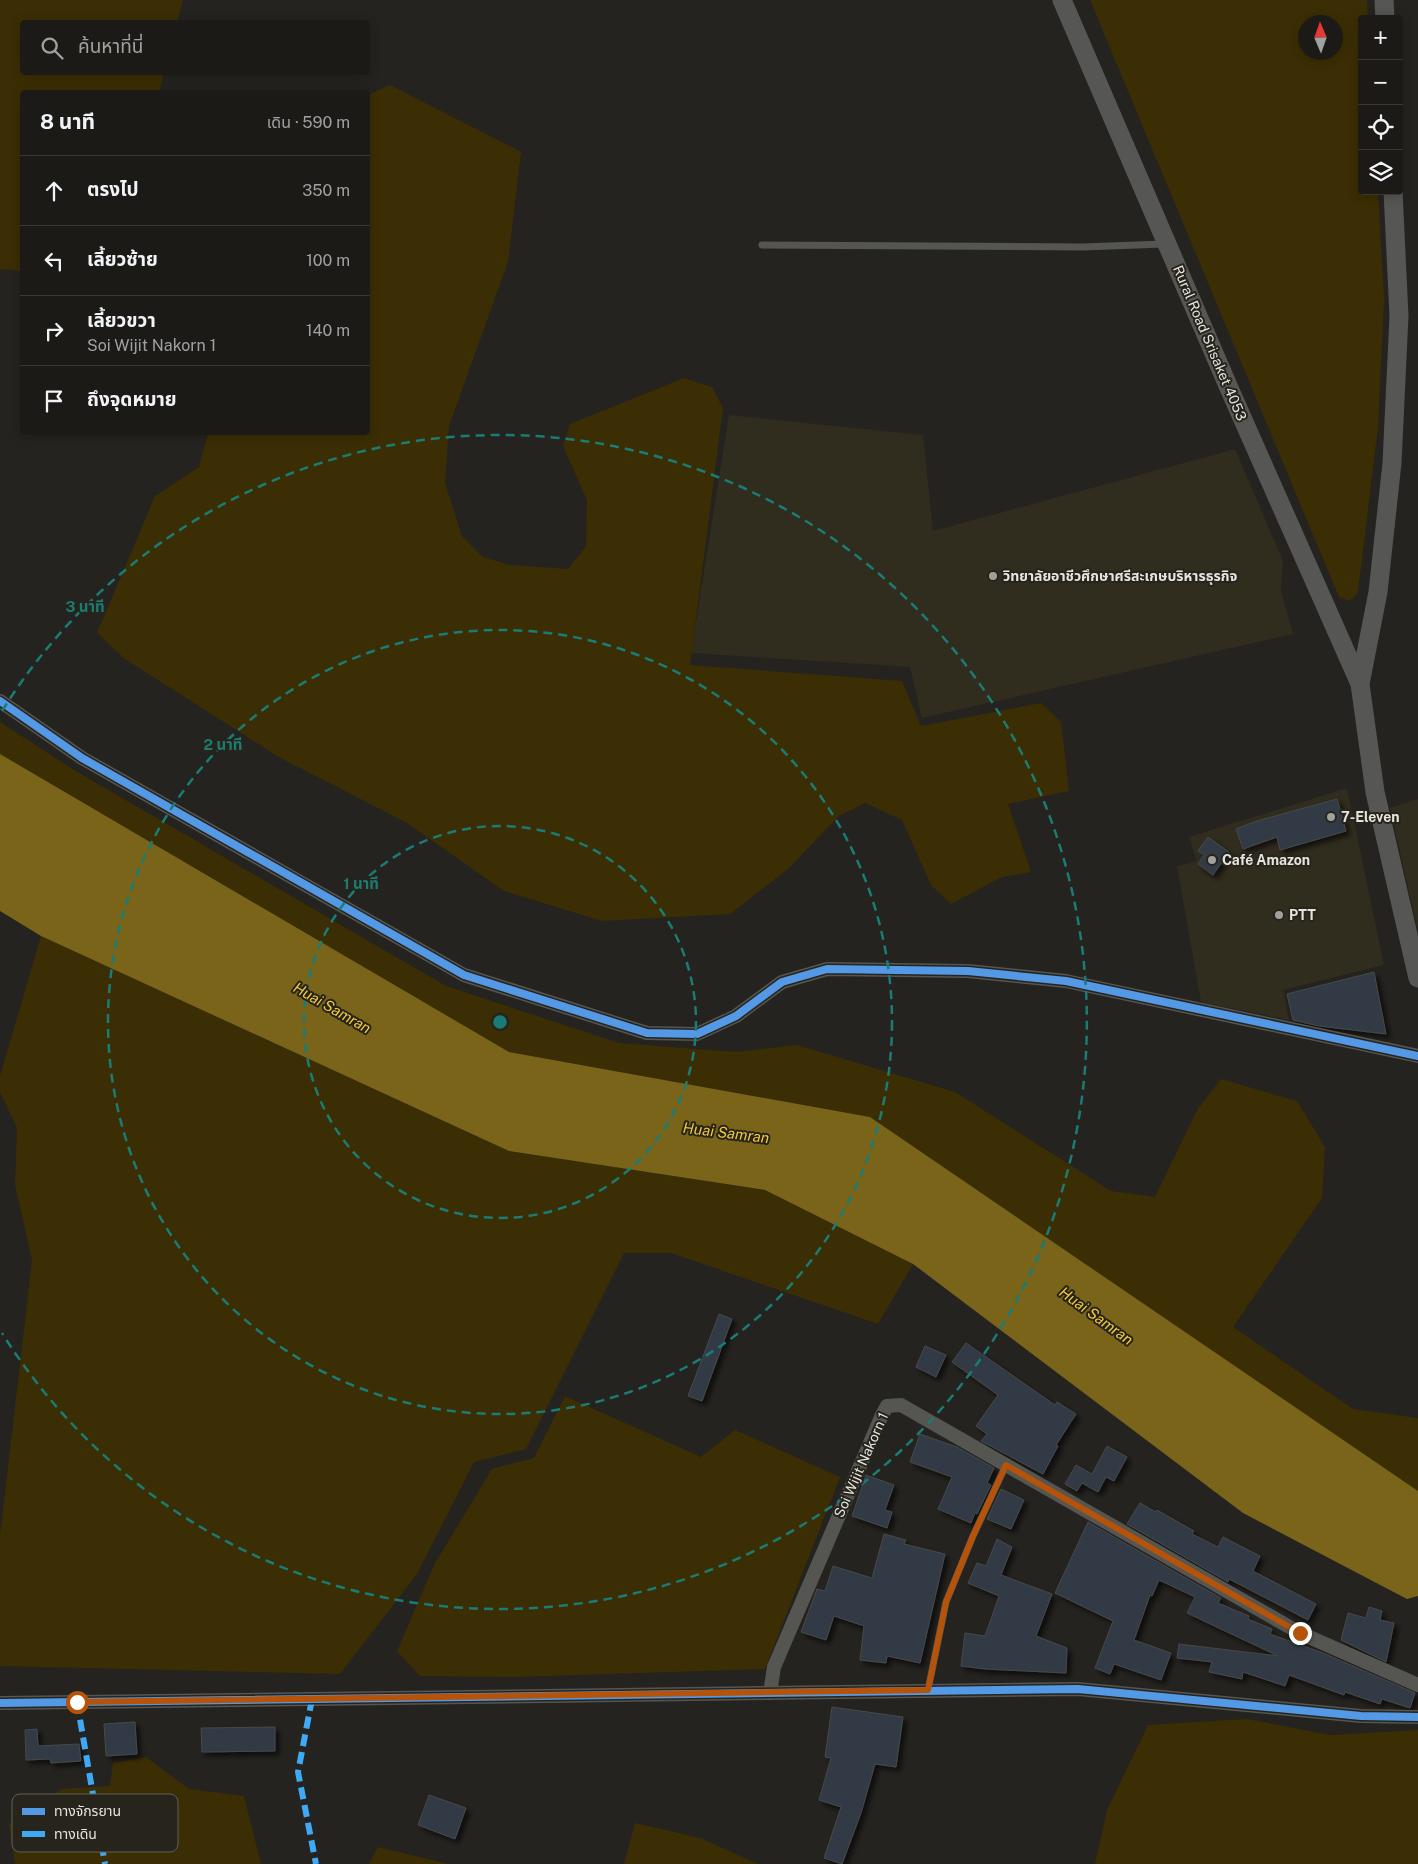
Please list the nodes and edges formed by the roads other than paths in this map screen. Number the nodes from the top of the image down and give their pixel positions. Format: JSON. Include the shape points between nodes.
{"nodes":[{"id":1,"x":1062,"y":0,"type":"edge"},
{"id":2,"x":1384,"y":0,"type":"edge"},
{"id":3,"x":1385,"y":15,"type":"edge"},
{"id":4,"x":1393,"y":195,"type":"edge"},
{"id":5,"x":1167,"y":244,"type":"junction"},
{"id":6,"x":762,"y":245,"type":"dead end"},
{"id":7,"x":1360,"y":684,"type":"junction"},
{"id":8,"x":0,"y":701,"type":"edge"},
{"id":9,"x":1418,"y":978,"type":"edge"},
{"id":10,"x":1418,"y":1056,"type":"edge"},
{"id":11,"x":1006,"y":1465,"type":"junction"},
{"id":12,"x":1418,"y":1685,"type":"edge"},
{"id":13,"x":928,"y":1690,"type":"junction"},
{"id":14,"x":770,"y":1693,"type":"junction"},
{"id":15,"x":0,"y":1703,"type":"edge"},
{"id":16,"x":1418,"y":1717,"type":"edge"}],
"edges":[{"from":1,"to":5,"type":"street","name":"Rural Road Srisaket 4053"},
{"from":2,"to":3,"type":"street"},
{"from":4,"to":7,"type":"street","via":[[1398,316],[1392,463],[1378,592]]},
{"from":5,"to":6,"type":"lane","via":[[1083,247]]},
{"from":5,"to":7,"type":"street","name":"Rural Road Srisaket 4053"},
{"from":7,"to":9,"type":"street","via":[[1375,792]]},
{"from":8,"to":10,"type":"street","via":[[82,758],[464,976],[647,1033],[696,1034],[736,1016],[782,982],[827,969],[968,971],[1066,981]]},
{"from":11,"to":12,"type":"street","name":"Soi Wijit Nakorn 1","via":[[1300,1633]]},
{"from":11,"to":13,"type":"lane","via":[[946,1602]]},
{"from":11,"to":14,"type":"street","name":"Soi Wijit Nakorn 1","via":[[901,1405],[887,1406],[774,1667]]},
{"from":13,"to":14,"type":"street"},
{"from":13,"to":16,"type":"street","via":[[1078,1689],[1361,1716]]},
{"from":14,"to":15,"type":"street"}]}
